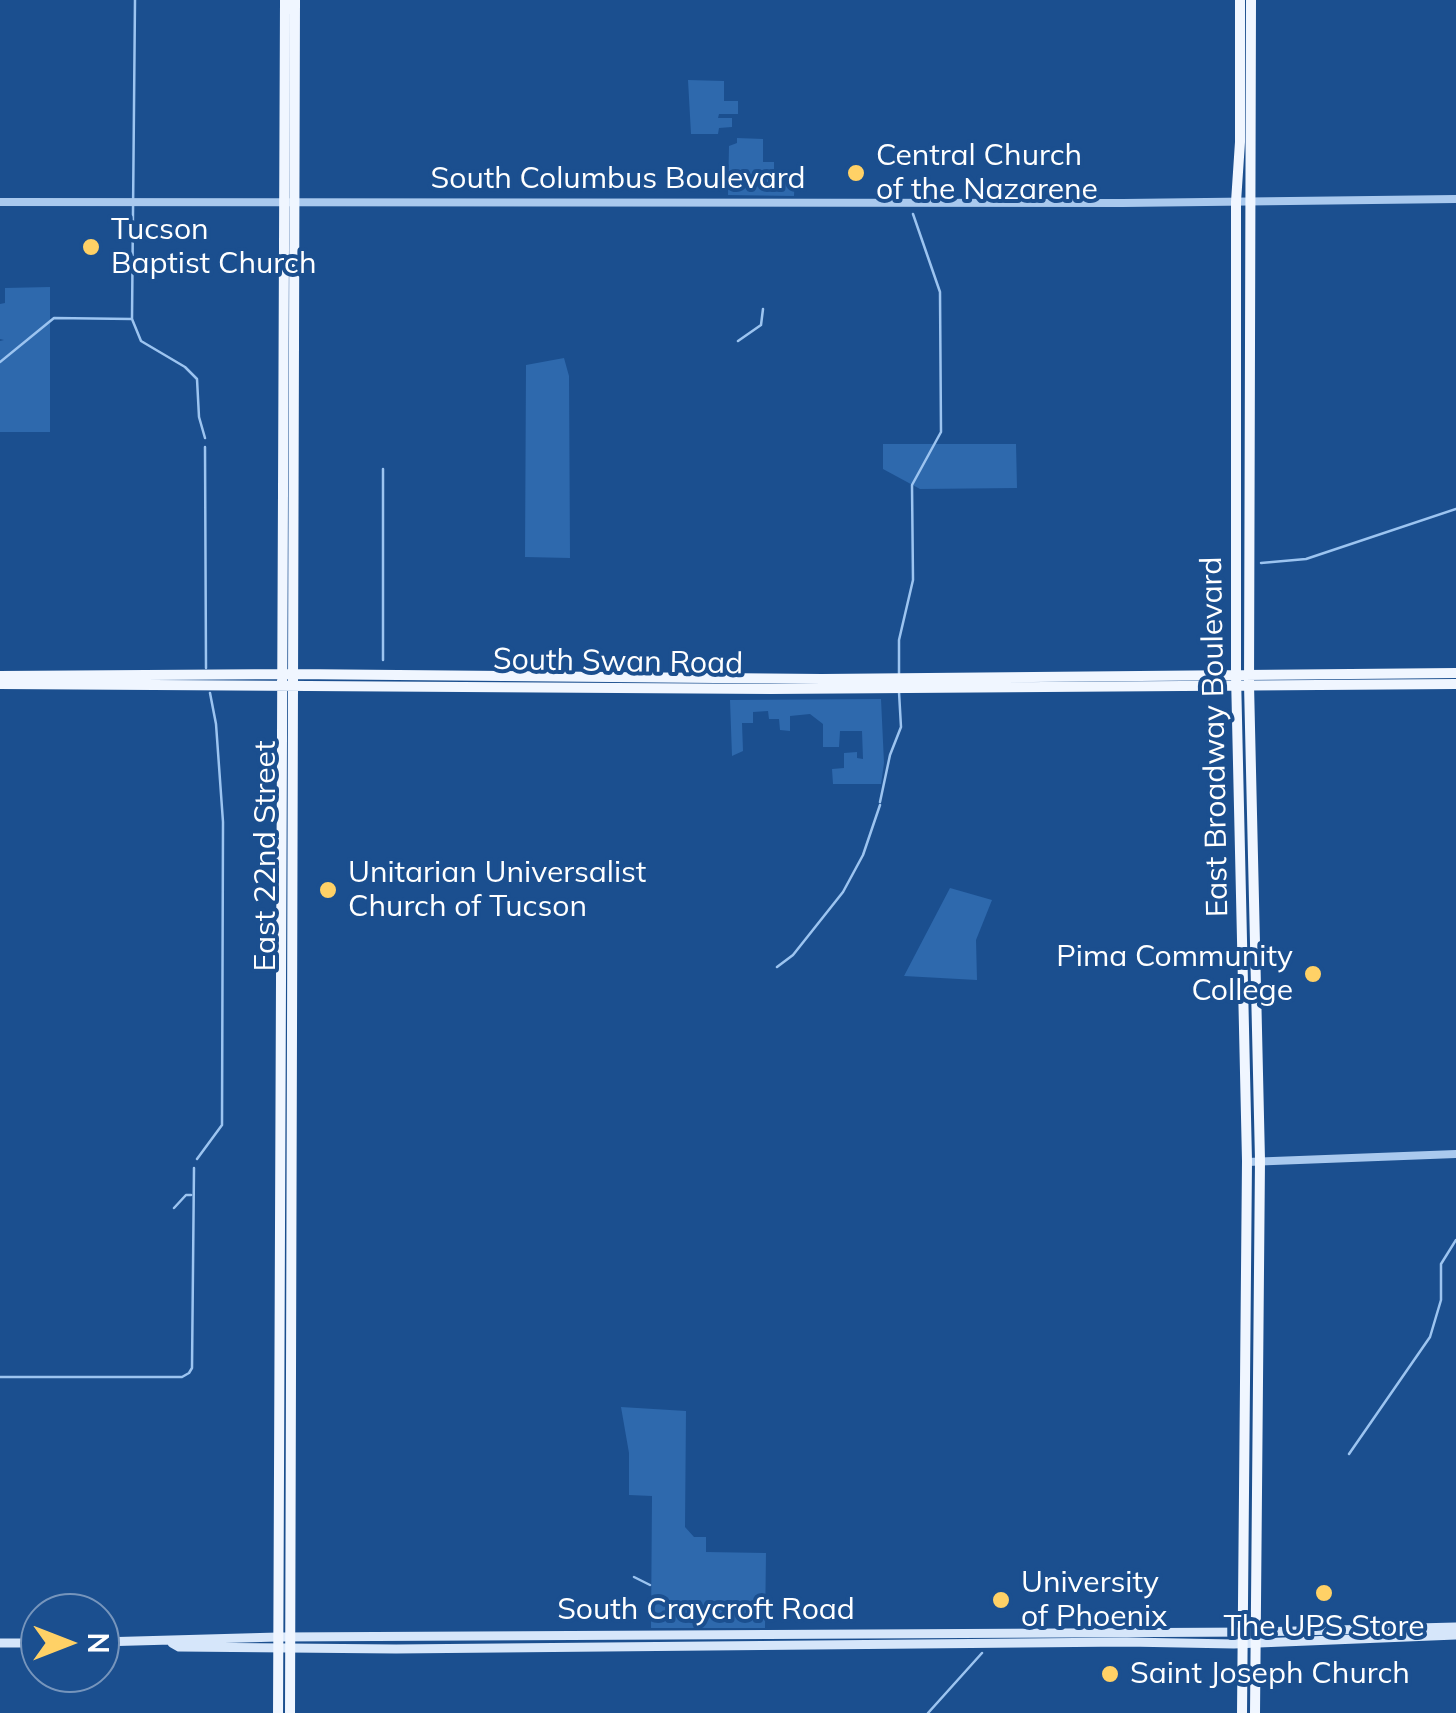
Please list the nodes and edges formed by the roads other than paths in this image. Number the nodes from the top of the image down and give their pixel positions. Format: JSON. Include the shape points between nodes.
{"nodes":[{"id":1,"x":285,"y":0,"type":"edge"},
{"id":2,"x":296,"y":0,"type":"edge"},
{"id":3,"x":1240,"y":0,"type":"edge"},
{"id":4,"x":1252,"y":0,"type":"edge"},
{"id":5,"x":1456,"y":199,"type":"edge"},
{"id":6,"x":0,"y":202,"type":"edge"},
{"id":7,"x":1236,"y":202,"type":"junction"},
{"id":8,"x":1250,"y":202,"type":"junction"},
{"id":9,"x":289,"y":203,"type":"junction"},
{"id":10,"x":1236,"y":498,"type":"junction"},
{"id":11,"x":1250,"y":544,"type":"junction"},
{"id":12,"x":1456,"y":673,"type":"edge"},
{"id":13,"x":0,"y":676,"type":"edge"},
{"id":14,"x":286,"y":679,"type":"junction"},
{"id":15,"x":1236,"y":679,"type":"junction"},
{"id":16,"x":1249,"y":680,"type":"junction"},
{"id":17,"x":0,"y":684,"type":"edge"},
{"id":18,"x":1456,"y":684,"type":"edge"},
{"id":19,"x":1242,"y":878,"type":"junction"},
{"id":20,"x":1256,"y":932,"type":"junction"},
{"id":21,"x":1456,"y":1154,"type":"edge"},
{"id":22,"x":1260,"y":1160,"type":"junction"},
{"id":23,"x":1247,"y":1162,"type":"junction"},
{"id":24,"x":1246,"y":1227,"type":"junction"},
{"id":25,"x":1246,"y":1266,"type":"junction"},
{"id":26,"x":1259,"y":1277,"type":"junction"},
{"id":27,"x":1259,"y":1309,"type":"junction"},
{"id":28,"x":1456,"y":1627,"type":"edge"},
{"id":29,"x":1067,"y":1632,"type":"junction"},
{"id":30,"x":1456,"y":1635,"type":"edge"},
{"id":31,"x":226,"y":1638,"type":"junction"},
{"id":32,"x":1242,"y":1638,"type":"junction"},
{"id":33,"x":1256,"y":1638,"type":"junction"},
{"id":34,"x":120,"y":1642,"type":"edge"},
{"id":35,"x":172,"y":1642,"type":"junction"},
{"id":36,"x":284,"y":1643,"type":"junction"},
{"id":37,"x":1022,"y":1643,"type":"junction"},
{"id":38,"x":204,"y":1648,"type":"junction"},
{"id":39,"x":278,"y":1713,"type":"edge"},
{"id":40,"x":290,"y":1713,"type":"edge"},
{"id":41,"x":1242,"y":1713,"type":"edge"},
{"id":42,"x":1255,"y":1713,"type":"edge"}],
"edges":[{"from":1,"to":9,"type":"main road","name":"East 22nd Street"},
{"from":2,"to":9,"type":"main road","name":"East 22nd Street"},
{"from":3,"to":7,"type":"main road","name":"East Broadway Boulevard"},
{"from":4,"to":8,"type":"main road","name":"East Broadway Boulevard"},
{"from":5,"to":8,"type":"street","name":"South Columbus Boulevard"},
{"from":6,"to":9,"type":"street","name":"South Columbus Boulevard"},
{"from":7,"to":8,"type":"street","name":"South Columbus Boulevard"},
{"from":7,"to":9,"type":"street","name":"South Columbus Boulevard"},
{"from":7,"to":10,"type":"main road","name":"East Broadway Boulevard"},
{"from":8,"to":11,"type":"main road","name":"East Broadway Boulevard"},
{"from":9,"to":14,"type":"main road","name":"East 22nd Street"},
{"from":10,"to":11,"type":"main road","via":[[1242,500]]},
{"from":10,"to":15,"type":"main road","name":"East Broadway Boulevard"},
{"from":11,"to":16,"type":"main road","name":"East Broadway Boulevard"},
{"from":12,"to":16,"type":"main road"},
{"from":13,"to":14,"type":"main road","name":"South Swan Road"},
{"from":14,"to":15,"type":"main road","name":"South Swan Road"},
{"from":14,"to":17,"type":"main road","name":"South Swan Road"},
{"from":14,"to":36,"type":"main road","name":"East 22nd Street"},
{"from":15,"to":16,"type":"main road","name":"South Swan Road"},
{"from":15,"to":19,"type":"main road","name":"East Broadway Boulevard"},
{"from":16,"to":18,"type":"main road"},
{"from":16,"to":20,"type":"main road","name":"East Broadway Boulevard"},
{"from":19,"to":20,"type":"main road"},
{"from":19,"to":23,"type":"main road","name":"East Broadway Boulevard"},
{"from":20,"to":22,"type":"main road","name":"East Broadway Boulevard"},
{"from":21,"to":22,"type":"street"},
{"from":22,"to":23,"type":"street"},
{"from":22,"to":26,"type":"main road","name":"East Broadway Boulevard"},
{"from":23,"to":24,"type":"main road","name":"East Broadway Boulevard"},
{"from":24,"to":25,"type":"main road","name":"East Broadway Boulevard"},
{"from":24,"to":26,"type":"main road","via":[[1253,1232]]},
{"from":25,"to":27,"type":"main road"},
{"from":25,"to":32,"type":"main road","name":"East Broadway Boulevard"},
{"from":26,"to":27,"type":"main road","name":"East Broadway Boulevard"},
{"from":27,"to":33,"type":"main road","name":"East Broadway Boulevard"},
{"from":28,"to":33,"type":"main road"},
{"from":29,"to":32,"type":"main road","name":"South Craycroft Road"},
{"from":29,"to":36,"type":"main road","name":"South Craycroft Road"},
{"from":29,"to":37,"type":"main road"},
{"from":30,"to":33,"type":"main road"},
{"from":31,"to":35,"type":"main road","name":"South Craycroft Road"},
{"from":31,"to":36,"type":"main road","name":"South Craycroft Road"},
{"from":31,"to":38,"type":"main road"},
{"from":32,"to":33,"type":"main road"},
{"from":32,"to":37,"type":"main road","name":"South Craycroft Road"},
{"from":32,"to":41,"type":"main road","name":"East Broadway Boulevard"},
{"from":33,"to":42,"type":"main road","name":"East Broadway Boulevard"},
{"from":34,"to":35,"type":"main road","name":"South Craycroft Road"},
{"from":35,"to":38,"type":"main road","name":"South Craycroft Road"},
{"from":36,"to":37,"type":"main road","name":"South Craycroft Road"},
{"from":36,"to":38,"type":"main road","name":"South Craycroft Road"},
{"from":36,"to":39,"type":"main road","name":"East 22nd Street"},
{"from":36,"to":40,"type":"main road","name":"East 22nd Street"}]}
